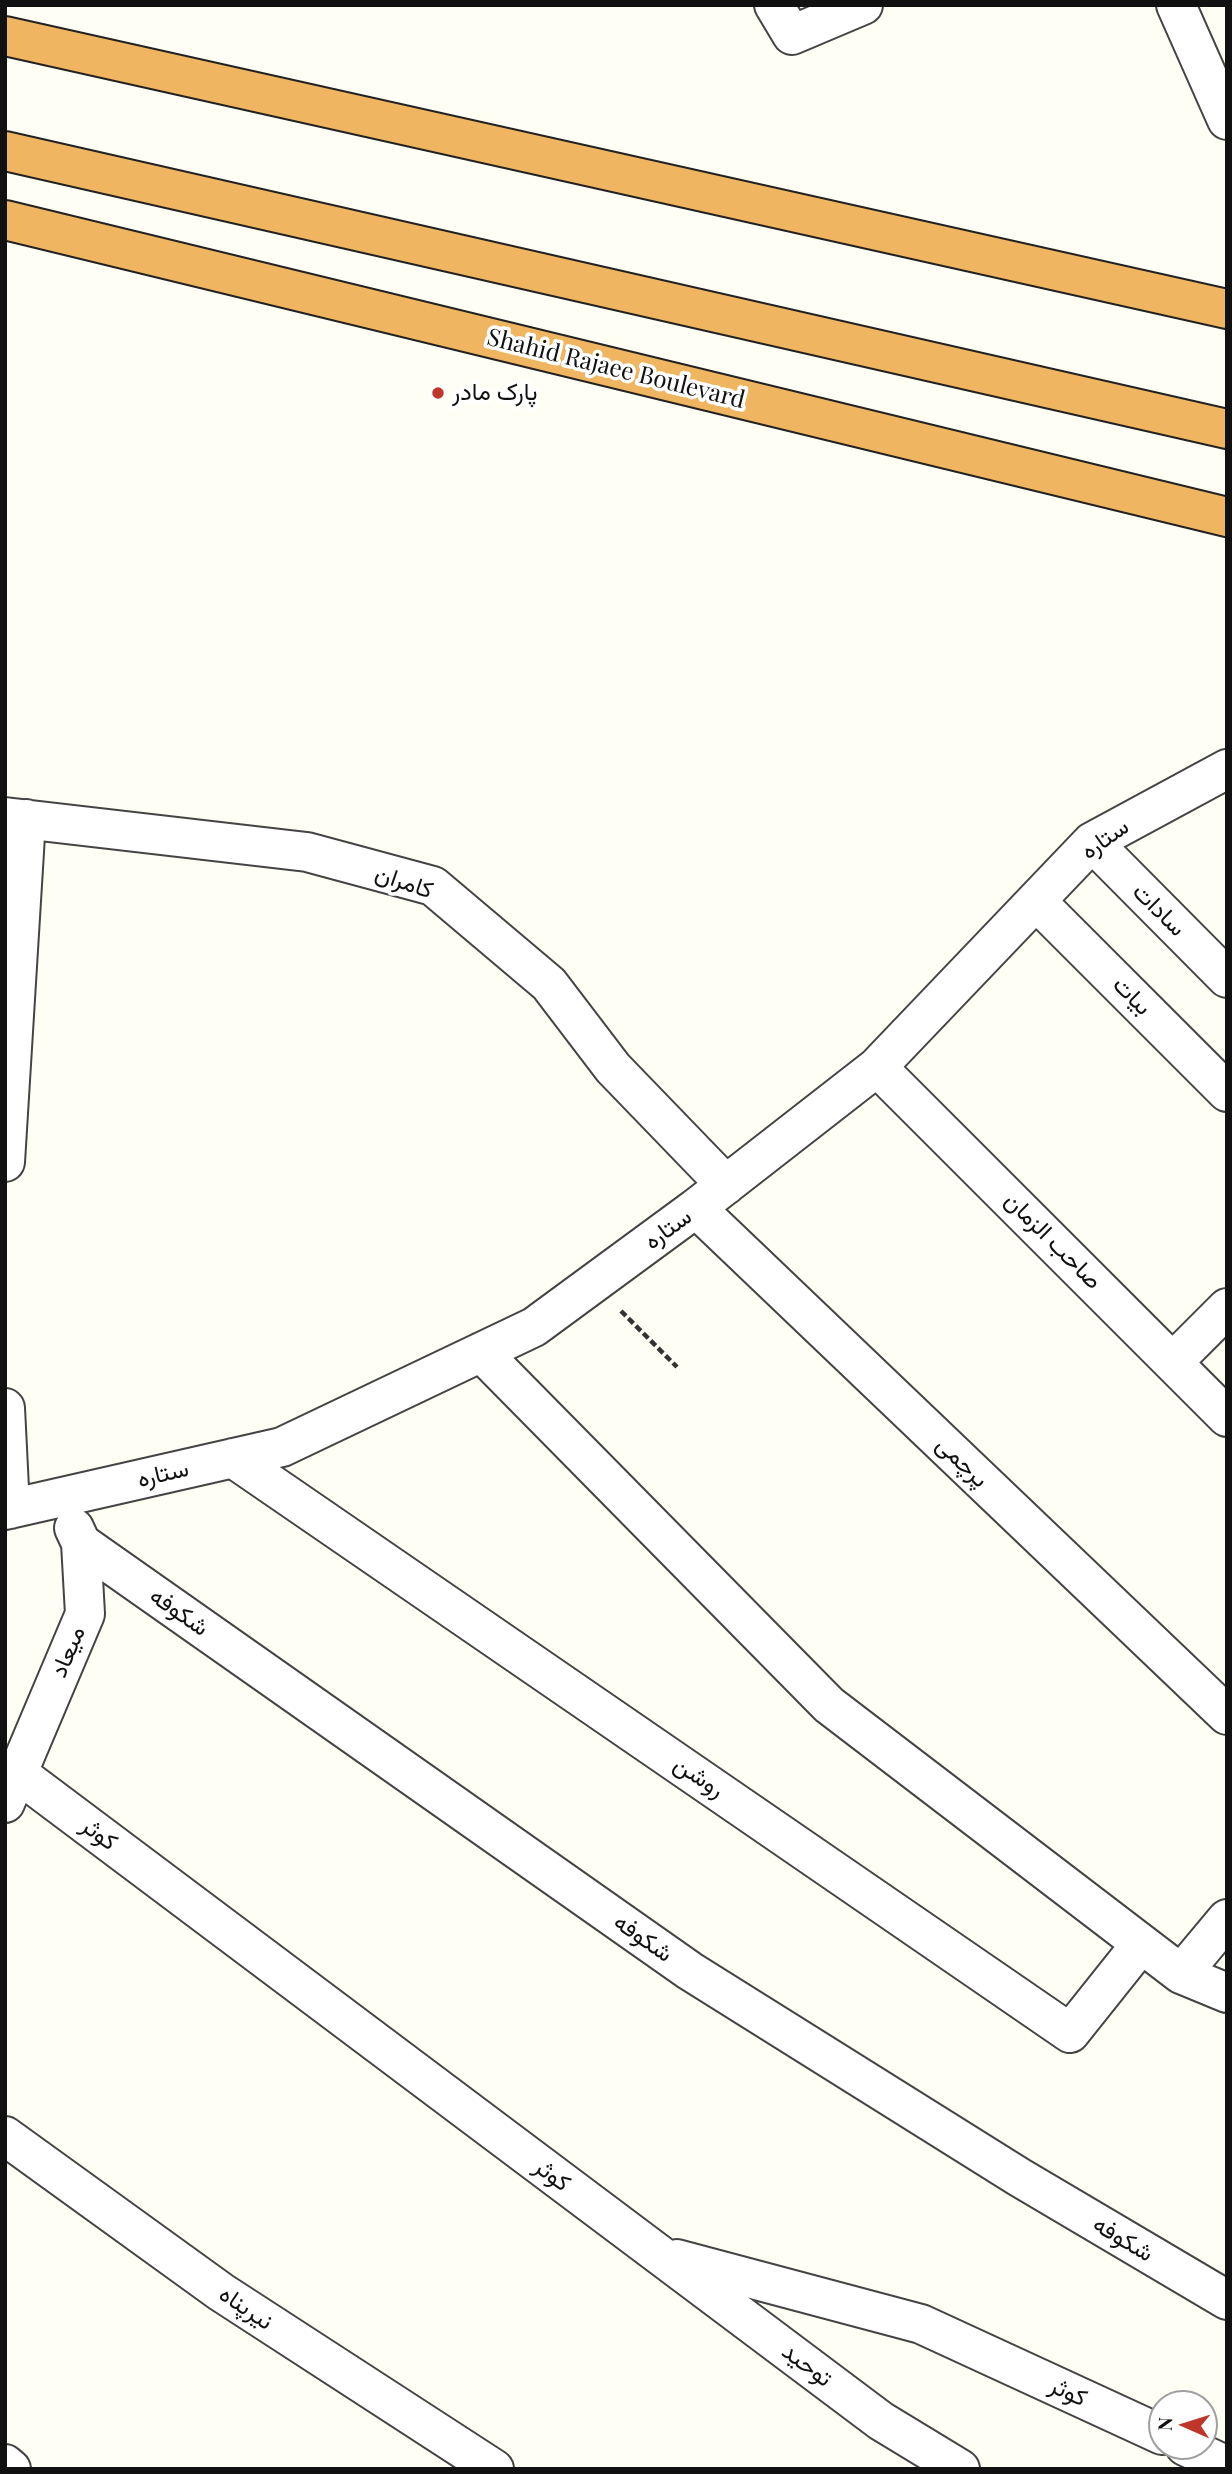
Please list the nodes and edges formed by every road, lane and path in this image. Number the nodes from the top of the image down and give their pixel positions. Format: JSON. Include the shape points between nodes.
{"nodes":[{"id":1,"x":863,"y":5,"type":"edge"},
{"id":2,"x":1176,"y":5,"type":"edge"},
{"id":3,"x":783,"y":20,"type":"edge"},
{"id":4,"x":5,"y":36,"type":"edge"},
{"id":5,"x":1227,"y":120,"type":"edge"},
{"id":6,"x":5,"y":151,"type":"edge"},
{"id":7,"x":5,"y":220,"type":"edge"},
{"id":8,"x":1227,"y":309,"type":"edge"},
{"id":9,"x":1227,"y":429,"type":"edge"},
{"id":10,"x":1227,"y":517,"type":"edge"},
{"id":11,"x":1227,"y":769,"type":"edge"},
{"id":12,"x":15,"y":818,"type":"edge"},
{"id":13,"x":1092,"y":842,"type":"junction"},
{"id":14,"x":1036,"y":901,"type":"junction"},
{"id":15,"x":1227,"y":978,"type":"edge"},
{"id":16,"x":877,"y":1067,"type":"junction"},
{"id":17,"x":1227,"y":1092,"type":"edge"},
{"id":18,"x":5,"y":1162,"type":"edge"},
{"id":19,"x":711,"y":1197,"type":"junction"},
{"id":20,"x":593,"y":1284,"type":"junction"},
{"id":21,"x":1227,"y":1308,"type":"edge"},
{"id":22,"x":481,"y":1352,"type":"junction"},
{"id":23,"x":1173,"y":1362,"type":"junction"},
{"id":24,"x":677,"y":1367,"type":"dead end"},
{"id":25,"x":5,"y":1408,"type":"edge"},
{"id":26,"x":1227,"y":1417,"type":"edge"},
{"id":27,"x":233,"y":1458,"type":"junction"},
{"id":28,"x":61,"y":1497,"type":"junction"},
{"id":29,"x":8,"y":1509,"type":"edge"},
{"id":30,"x":81,"y":1543,"type":"junction"},
{"id":31,"x":1227,"y":1715,"type":"edge"},
{"id":32,"x":11,"y":1787,"type":"edge"},
{"id":33,"x":1227,"y":1919,"type":"edge"},
{"id":34,"x":1142,"y":1944,"type":"junction"},
{"id":35,"x":1181,"y":1974,"type":"junction"},
{"id":36,"x":1227,"y":1993,"type":"edge"},
{"id":37,"x":5,"y":2136,"type":"edge"},
{"id":38,"x":658,"y":2255,"type":"junction"},
{"id":39,"x":1227,"y":2300,"type":"edge"},
{"id":40,"x":1148,"y":2429,"type":"edge"},
{"id":41,"x":5,"y":2465,"type":"edge"},
{"id":42,"x":12,"y":2469,"type":"edge"},
{"id":43,"x":494,"y":2469,"type":"edge"},
{"id":44,"x":960,"y":2469,"type":"edge"}],
"edges":[{"from":1,"to":3,"type":"street"},
{"from":2,"to":5,"type":"street"},
{"from":4,"to":8,"type":"highway"},
{"from":6,"to":9,"type":"highway"},
{"from":7,"to":10,"type":"highway","name":"Shahid Rajaee Boulevard"},
{"from":11,"to":13,"type":"street","name":"ستاره"},
{"from":12,"to":18,"type":"street"},
{"from":12,"to":19,"type":"street","name":"کامران","via":[[307,852],[432,886],[549,984]]},
{"from":13,"to":14,"type":"street","name":"ستاره"},
{"from":13,"to":15,"type":"street","name":"سادات"},
{"from":14,"to":16,"type":"street","name":"ستاره"},
{"from":14,"to":17,"type":"street","name":"بیات"},
{"from":16,"to":19,"type":"street","name":"ستاره"},
{"from":16,"to":23,"type":"street","name":"صاحب الزمان"},
{"from":19,"to":20,"type":"street","name":"ستاره"},
{"from":19,"to":31,"type":"street","name":"پرچمی"},
{"from":20,"to":22,"type":"street","name":"ستاره","via":[[534,1326]]},
{"from":20,"to":24,"type":"path"},
{"from":21,"to":23,"type":"street"},
{"from":22,"to":27,"type":"street","name":"ستاره","via":[[282,1447]]},
{"from":22,"to":34,"type":"street","via":[[829,1705]]},
{"from":23,"to":26,"type":"street","name":"صاحب الزمان"},
{"from":25,"to":29,"type":"street"},
{"from":27,"to":28,"type":"street","name":"ستاره"},
{"from":27,"to":34,"type":"street","name":"روشن","via":[[1070,2033]]},
{"from":28,"to":29,"type":"street","name":"ستاره"},
{"from":28,"to":30,"type":"street","name":"میعاد"},
{"from":30,"to":32,"type":"street","name":"میعاد","via":[[85,1614]]},
{"from":30,"to":39,"type":"street","name":"شکوفه","via":[[690,1971],[1019,2177]]},
{"from":32,"to":38,"type":"street","name":"کوثر"},
{"from":33,"to":35,"type":"street"},
{"from":34,"to":35,"type":"street"},
{"from":35,"to":36,"type":"street"},
{"from":37,"to":43,"type":"street","name":"نیرپناه","via":[[221,2292]]},
{"from":38,"to":40,"type":"street","name":"کوثر","via":[[921,2324]]},
{"from":38,"to":44,"type":"street","name":"توحید","via":[[881,2421]]},
{"from":41,"to":42,"type":"street"}]}
